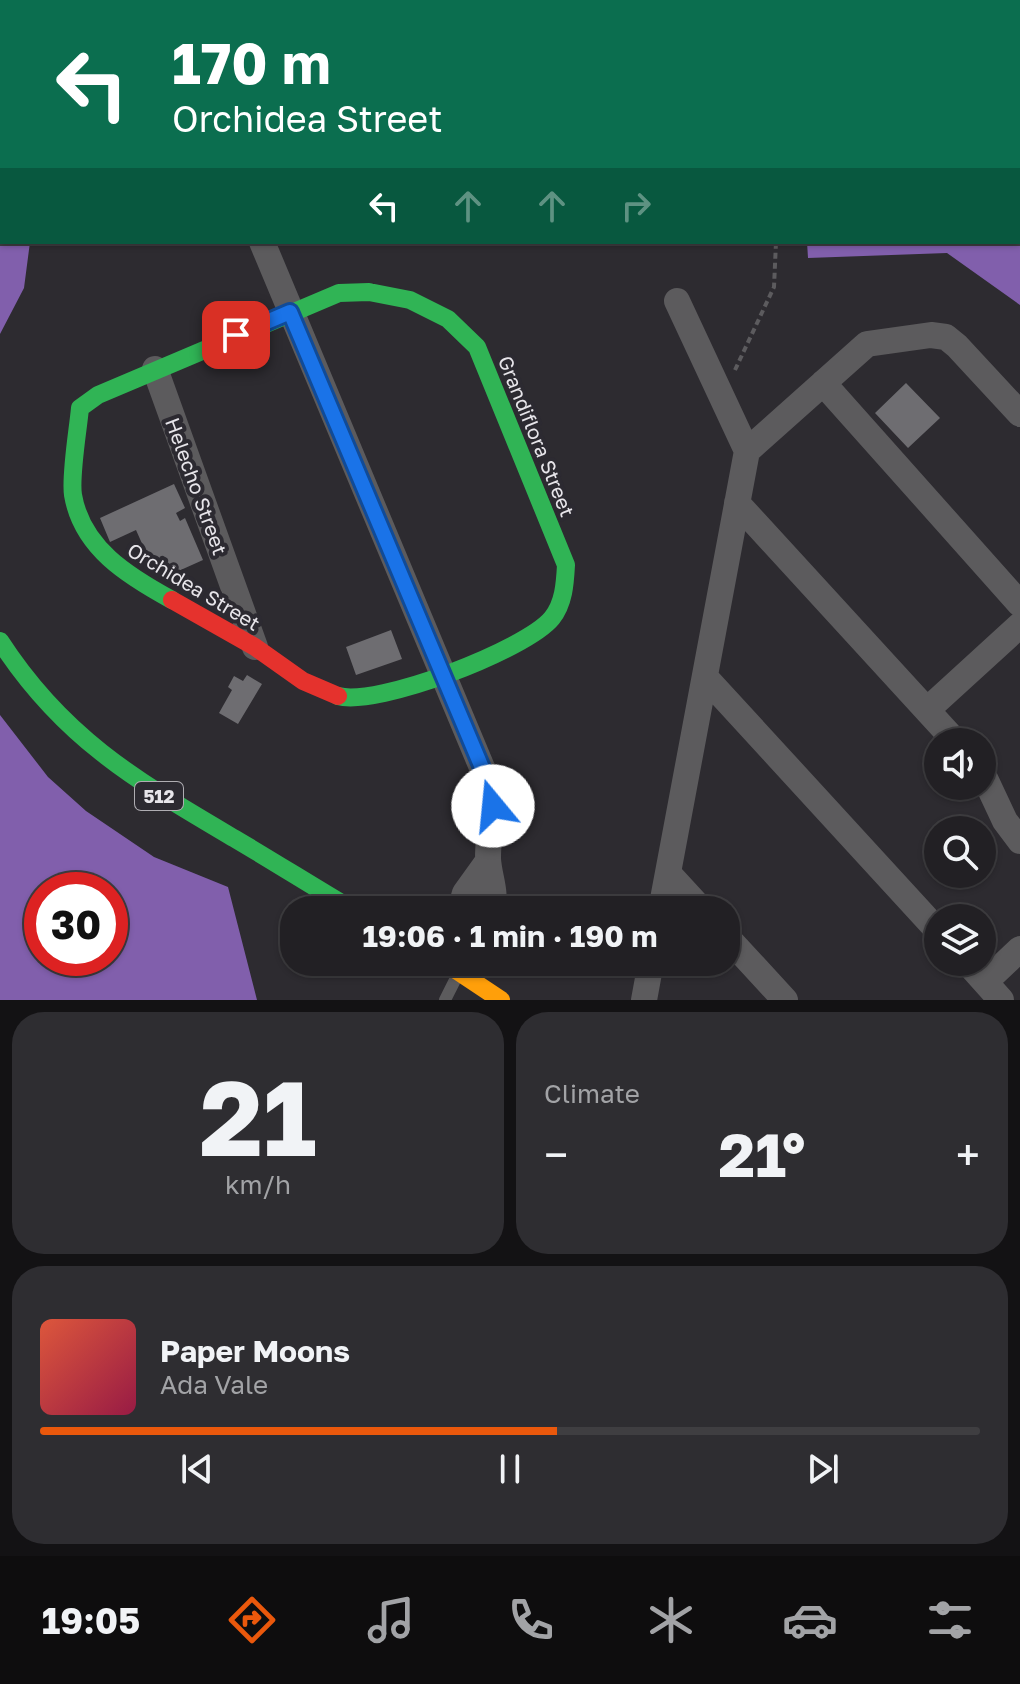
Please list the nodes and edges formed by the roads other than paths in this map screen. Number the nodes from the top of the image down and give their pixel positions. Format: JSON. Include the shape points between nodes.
{"nodes":[{"id":1,"x":263,"y":244,"type":"edge"},
{"id":2,"x":677,"y":301,"type":"dead end"},
{"id":3,"x":290,"y":312,"type":"junction"},
{"id":4,"x":155,"y":369,"type":"junction"},
{"id":5,"x":823,"y":383,"type":"junction"},
{"id":6,"x":1020,"y":414,"type":"edge"},
{"id":7,"x":747,"y":451,"type":"junction"},
{"id":8,"x":737,"y":503,"type":"junction"},
{"id":9,"x":1020,"y":604,"type":"edge"},
{"id":10,"x":1020,"y":625,"type":"edge"},
{"id":11,"x":0,"y":641,"type":"edge"},
{"id":12,"x":255,"y":647,"type":"junction"},
{"id":13,"x":443,"y":677,"type":"junction"},
{"id":14,"x":705,"y":677,"type":"junction"},
{"id":15,"x":927,"y":710,"type":"junction"},
{"id":16,"x":943,"y":728,"type":"edge"},
{"id":17,"x":995,"y":800,"type":"edge"},
{"id":18,"x":1020,"y":841,"type":"edge"},
{"id":19,"x":488,"y":861,"type":"junction"},
{"id":20,"x":668,"y":873,"type":"junction"},
{"id":21,"x":329,"y":896,"type":"edge"},
{"id":22,"x":464,"y":896,"type":"edge"},
{"id":23,"x":494,"y":896,"type":"edge"},
{"id":24,"x":664,"y":896,"type":"edge"},
{"id":25,"x":689,"y":896,"type":"edge"},
{"id":26,"x":924,"y":916,"type":"edge"},
{"id":27,"x":1020,"y":949,"type":"edge"},
{"id":28,"x":740,"y":951,"type":"edge"},
{"id":29,"x":454,"y":976,"type":"edge"},
{"id":30,"x":470,"y":976,"type":"edge"},
{"id":31,"x":648,"y":976,"type":"edge"},
{"id":32,"x":980,"y":976,"type":"edge"},
{"id":33,"x":993,"y":991,"type":"edge"},
{"id":34,"x":445,"y":1000,"type":"edge"},
{"id":35,"x":501,"y":1000,"type":"edge"},
{"id":36,"x":644,"y":1000,"type":"edge"},
{"id":37,"x":785,"y":1000,"type":"edge"}],
"edges":[{"from":1,"to":3,"type":"street"},
{"from":2,"to":7,"type":"street"},
{"from":3,"to":4,"type":"street","name":"Orchidea Street"},
{"from":3,"to":13,"type":"street"},
{"from":3,"to":13,"type":"street","name":"Grandiflora Street","via":[[339,293],[369,292],[410,300],[448,319],[477,347],[566,565],[564,594],[552,619],[523,642]]},
{"from":4,"to":12,"type":"street","name":"Helecho Street"},
{"from":4,"to":12,"type":"street","name":"Orchidea Street","via":[[80,408],[73,494],[87,535],[125,574]]},
{"from":5,"to":6,"type":"street","via":[[867,344],[946,337]]},
{"from":5,"to":7,"type":"street"},
{"from":5,"to":9,"type":"street"},
{"from":7,"to":8,"type":"street"},
{"from":8,"to":14,"type":"street"},
{"from":8,"to":15,"type":"street"},
{"from":10,"to":15,"type":"street"},
{"from":11,"to":21,"type":"street","number":"512","via":[[14,666],[60,719],[152,792]]},
{"from":12,"to":13,"type":"street","name":"Orchidea Street","via":[[272,664],[325,692],[355,700]]},
{"from":13,"to":19,"type":"street","via":[[488,782],[493,806]]},
{"from":14,"to":20,"type":"street"},
{"from":14,"to":26,"type":"street"},
{"from":15,"to":16,"type":"street"},
{"from":17,"to":18,"type":"street"},
{"from":19,"to":22,"type":"street"},
{"from":19,"to":23,"type":"street"},
{"from":20,"to":24,"type":"street"},
{"from":20,"to":25,"type":"street"},
{"from":27,"to":33,"type":"street"},
{"from":28,"to":37,"type":"street"},
{"from":29,"to":34,"type":"lane"},
{"from":30,"to":35,"type":"street"},
{"from":31,"to":36,"type":"street"},
{"from":32,"to":33,"type":"street"}]}
